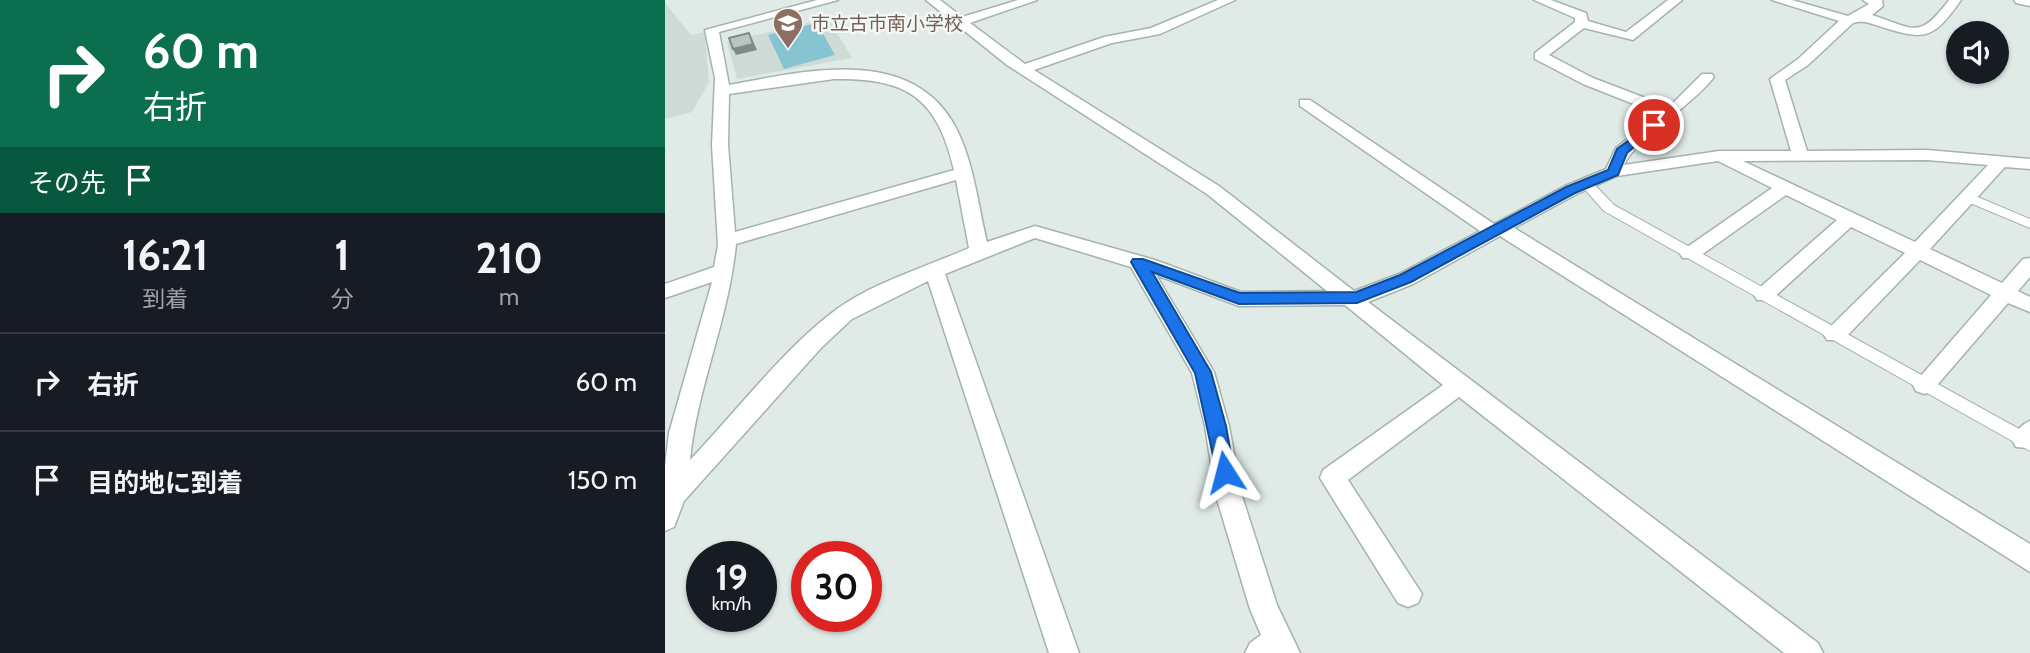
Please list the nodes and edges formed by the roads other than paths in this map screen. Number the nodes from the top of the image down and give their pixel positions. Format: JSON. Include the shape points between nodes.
{"nodes":[{"id":1,"x":832,"y":0,"type":"edge"},
{"id":2,"x":932,"y":0,"type":"edge"},
{"id":3,"x":1031,"y":0,"type":"edge"},
{"id":4,"x":1229,"y":0,"type":"edge"},
{"id":5,"x":1540,"y":0,"type":"edge"},
{"id":6,"x":1676,"y":0,"type":"edge"},
{"id":7,"x":1778,"y":0,"type":"edge"},
{"id":8,"x":1869,"y":0,"type":"edge"},
{"id":9,"x":1955,"y":0,"type":"edge"},
{"id":10,"x":2020,"y":0,"type":"edge"},
{"id":11,"x":2030,"y":2,"type":"edge"},
{"id":12,"x":1855,"y":18,"type":"junction"},
{"id":13,"x":958,"y":22,"type":"junction"},
{"id":14,"x":1582,"y":23,"type":"junction"},
{"id":15,"x":1023,"y":69,"type":"junction"},
{"id":16,"x":1707,"y":77,"type":"dead end"},
{"id":17,"x":722,"y":91,"type":"junction"},
{"id":18,"x":1305,"y":103,"type":"dead end"},
{"id":19,"x":1671,"y":113,"type":"junction"},
{"id":20,"x":1800,"y":154,"type":"junction"},
{"id":21,"x":1719,"y":156,"type":"junction"},
{"id":22,"x":2001,"y":161,"type":"junction"},
{"id":23,"x":2030,"y":164,"type":"edge"},
{"id":24,"x":1613,"y":172,"type":"junction"},
{"id":25,"x":961,"y":173,"type":"junction"},
{"id":26,"x":1586,"y":184,"type":"junction"},
{"id":27,"x":1785,"y":187,"type":"junction"},
{"id":28,"x":1968,"y":197,"type":"junction"},
{"id":29,"x":1850,"y":218,"type":"junction"},
{"id":30,"x":2030,"y":224,"type":"edge"},
{"id":31,"x":1497,"y":230,"type":"junction"},
{"id":32,"x":727,"y":241,"type":"junction"},
{"id":33,"x":979,"y":251,"type":"junction"},
{"id":34,"x":1918,"y":251,"type":"junction"},
{"id":35,"x":1691,"y":254,"type":"junction"},
{"id":36,"x":1138,"y":262,"type":"junction"},
{"id":37,"x":2030,"y":264,"type":"edge"},
{"id":38,"x":723,"y":271,"type":"junction"},
{"id":39,"x":933,"y":271,"type":"junction"},
{"id":40,"x":665,"y":291,"type":"edge"},
{"id":41,"x":2005,"y":293,"type":"junction"},
{"id":42,"x":1764,"y":295,"type":"junction"},
{"id":43,"x":1348,"y":298,"type":"junction"},
{"id":44,"x":2030,"y":305,"type":"edge"},
{"id":45,"x":1835,"y":335,"type":"junction"},
{"id":46,"x":1924,"y":384,"type":"junction"},
{"id":47,"x":1459,"y":385,"type":"junction"},
{"id":48,"x":2028,"y":438,"type":"edge"},
{"id":49,"x":669,"y":507,"type":"edge"},
{"id":50,"x":2030,"y":559,"type":"edge"},
{"id":51,"x":1408,"y":594,"type":"dead end"},
{"id":52,"x":1274,"y":649,"type":"edge"},
{"id":53,"x":1064,"y":653,"type":"edge"},
{"id":54,"x":1808,"y":653,"type":"edge"}],
"edges":[{"from":1,"to":17,"type":"street","via":[[712,30]]},
{"from":2,"to":13,"type":"street"},
{"from":3,"to":13,"type":"street"},
{"from":4,"to":15,"type":"street","via":[[1155,31],[1109,40]]},
{"from":5,"to":14,"type":"street","via":[[1581,16]]},
{"from":6,"to":14,"type":"street","via":[[1628,37]]},
{"from":7,"to":12,"type":"street"},
{"from":8,"to":12,"type":"street","via":[[1879,3]]},
{"from":9,"to":12,"type":"street","via":[[1936,26],[1923,32]]},
{"from":10,"to":11,"type":"street"},
{"from":12,"to":20,"type":"street","via":[[1777,79]]},
{"from":13,"to":15,"type":"street"},
{"from":14,"to":19,"type":"street","via":[[1540,56],[1588,81]]},
{"from":15,"to":43,"type":"street","via":[[1213,190]]},
{"from":16,"to":19,"type":"street"},
{"from":17,"to":25,"type":"street","via":[[814,76],[898,80],[938,112],[952,136]]},
{"from":17,"to":32,"type":"street","via":[[720,145]]},
{"from":18,"to":31,"type":"street"},
{"from":19,"to":24,"type":"street","via":[[1622,151]]},
{"from":20,"to":21,"type":"street"},
{"from":20,"to":22,"type":"street"},
{"from":21,"to":24,"type":"street"},
{"from":21,"to":27,"type":"street"},
{"from":22,"to":23,"type":"street"},
{"from":22,"to":28,"type":"street"},
{"from":24,"to":26,"type":"street"},
{"from":25,"to":32,"type":"street"},
{"from":25,"to":33,"type":"street"},
{"from":26,"to":31,"type":"street"},
{"from":26,"to":35,"type":"lane","via":[[1609,208]]},
{"from":27,"to":29,"type":"street"},
{"from":27,"to":35,"type":"street"},
{"from":28,"to":30,"type":"lane"},
{"from":28,"to":34,"type":"street"},
{"from":29,"to":34,"type":"street"},
{"from":29,"to":42,"type":"street"},
{"from":31,"to":43,"type":"street","via":[[1406,279]]},
{"from":31,"to":50,"type":"street"},
{"from":32,"to":38,"type":"street"},
{"from":33,"to":36,"type":"street","via":[[1035,232]]},
{"from":33,"to":39,"type":"street"},
{"from":34,"to":41,"type":"street"},
{"from":34,"to":45,"type":"street"},
{"from":35,"to":42,"type":"lane"},
{"from":36,"to":43,"type":"street","via":[[1239,299]]},
{"from":36,"to":52,"type":"street","via":[[1203,372],[1229,496]]},
{"from":37,"to":41,"type":"street"},
{"from":38,"to":40,"type":"street"},
{"from":38,"to":49,"type":"street","via":[[720,298],[681,433]]},
{"from":39,"to":49,"type":"street","via":[[845,314],[813,342]]},
{"from":39,"to":53,"type":"street"},
{"from":41,"to":44,"type":"street"},
{"from":41,"to":46,"type":"street"},
{"from":42,"to":45,"type":"lane"},
{"from":43,"to":47,"type":"street"},
{"from":45,"to":46,"type":"lane"},
{"from":46,"to":48,"type":"lane"},
{"from":47,"to":51,"type":"street","via":[[1332,478]]},
{"from":47,"to":54,"type":"street"}]}
